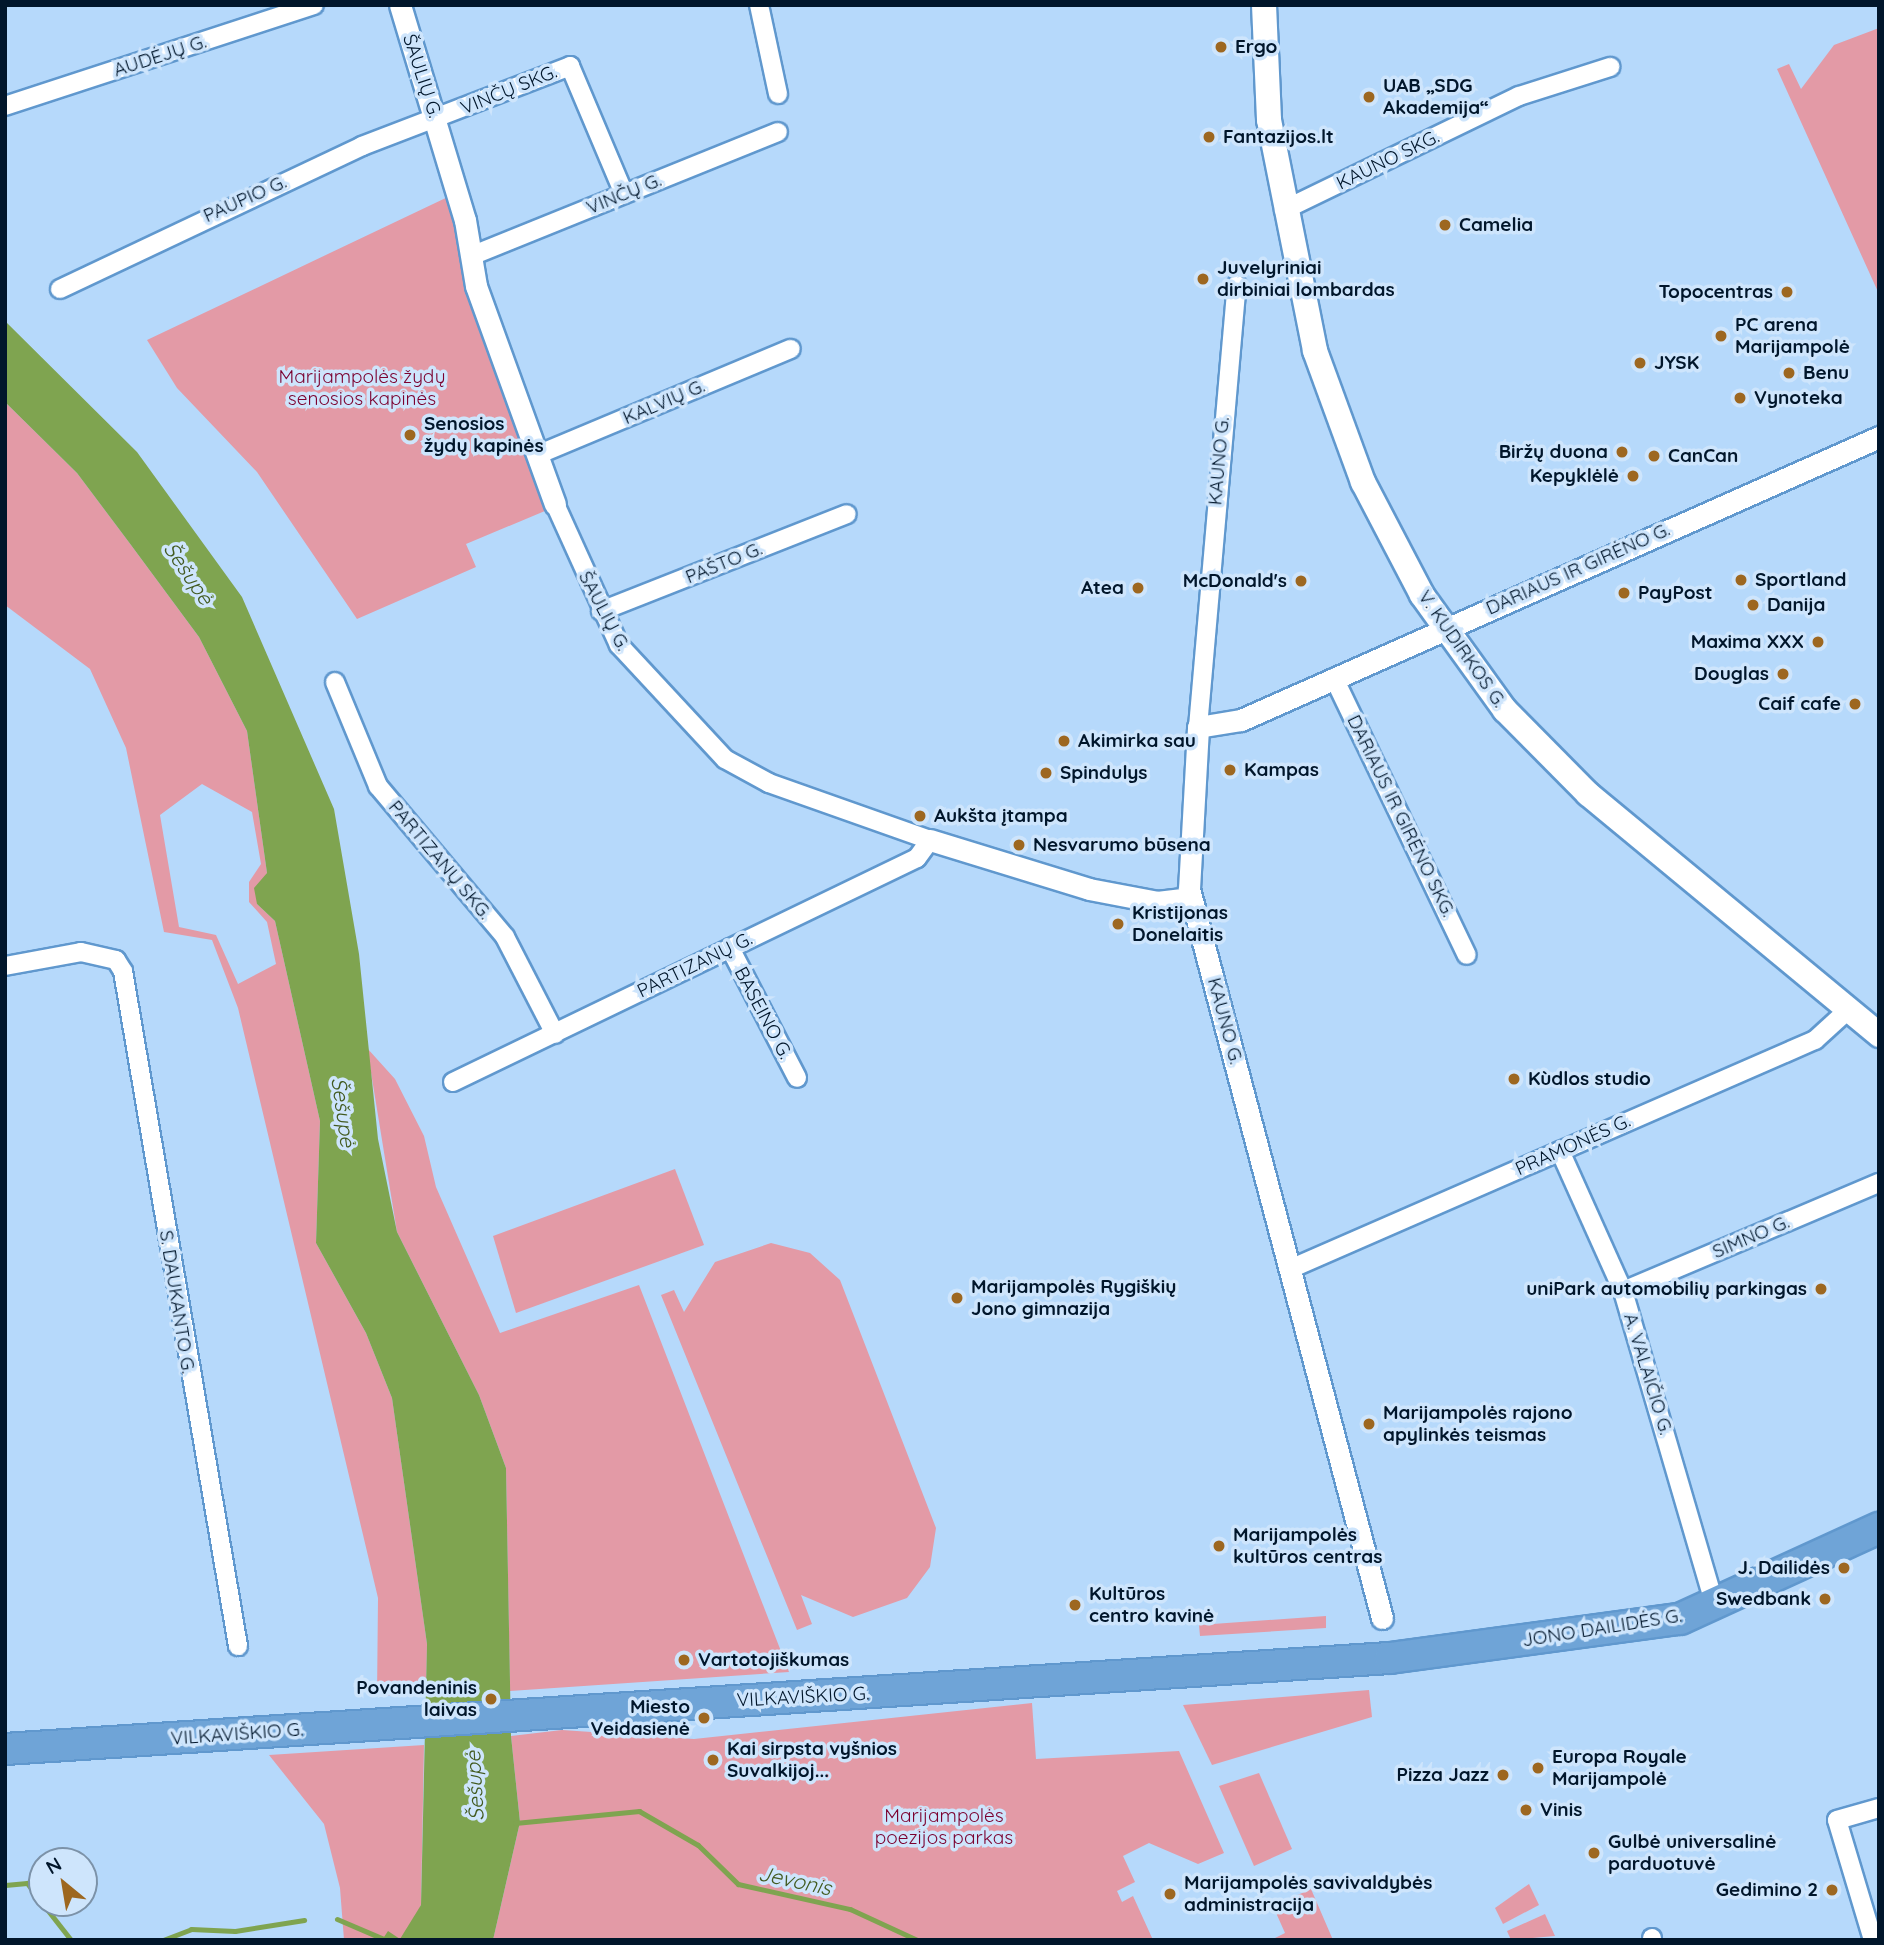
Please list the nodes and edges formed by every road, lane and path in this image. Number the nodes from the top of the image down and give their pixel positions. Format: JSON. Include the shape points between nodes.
{"nodes":[{"id":1,"x":314,"y":5,"type":"edge"},
{"id":2,"x":400,"y":5,"type":"edge"},
{"id":3,"x":760,"y":5,"type":"edge"},
{"id":4,"x":1264,"y":5,"type":"edge"},
{"id":5,"x":1610,"y":67,"type":"dead end"},
{"id":6,"x":778,"y":94,"type":"dead end"},
{"id":7,"x":5,"y":106,"type":"edge"},
{"id":8,"x":436,"y":119,"type":"junction"},
{"id":9,"x":778,"y":132,"type":"dead end"},
{"id":10,"x":624,"y":194,"type":"junction"},
{"id":11,"x":1284,"y":210,"type":"junction"},
{"id":12,"x":471,"y":256,"type":"junction"},
{"id":13,"x":1237,"y":285,"type":"dead end"},
{"id":14,"x":60,"y":289,"type":"dead end"},
{"id":15,"x":791,"y":349,"type":"dead end"},
{"id":16,"x":1879,"y":437,"type":"edge"},
{"id":17,"x":537,"y":455,"type":"junction"},
{"id":18,"x":555,"y":504,"type":"joint"},
{"id":19,"x":846,"y":514,"type":"dead end"},
{"id":20,"x":601,"y":611,"type":"junction"},
{"id":21,"x":1445,"y":628,"type":"junction"},
{"id":22,"x":1334,"y":678,"type":"junction"},
{"id":23,"x":335,"y":682,"type":"dead end"},
{"id":24,"x":1198,"y":727,"type":"junction"},
{"id":25,"x":930,"y":840,"type":"junction"},
{"id":26,"x":1191,"y":898,"type":"junction"},
{"id":27,"x":730,"y":948,"type":"junction"},
{"id":28,"x":1467,"y":955,"type":"dead end"},
{"id":29,"x":5,"y":966,"type":"edge"},
{"id":30,"x":1848,"y":1010,"type":"junction"},
{"id":31,"x":555,"y":1034,"type":"junction"},
{"id":32,"x":1879,"y":1035,"type":"edge"},
{"id":33,"x":797,"y":1078,"type":"dead end"},
{"id":34,"x":453,"y":1082,"type":"dead end"},
{"id":35,"x":1560,"y":1151,"type":"junction"},
{"id":36,"x":1879,"y":1183,"type":"edge"},
{"id":37,"x":1290,"y":1269,"type":"junction"},
{"id":38,"x":1623,"y":1291,"type":"junction"},
{"id":39,"x":1879,"y":1528,"type":"edge"},
{"id":40,"x":1715,"y":1605,"type":"junction"},
{"id":41,"x":1382,"y":1618,"type":"dead end"},
{"id":42,"x":237,"y":1646,"type":"dead end"},
{"id":43,"x":1390,"y":1658,"type":"joint"},
{"id":44,"x":5,"y":1749,"type":"edge"},
{"id":45,"x":1879,"y":1808,"type":"edge"},
{"id":46,"x":1873,"y":1940,"type":"edge"}],
"edges":[{"from":1,"to":7,"type":"street","name":"AUDĖJŲ G."},
{"from":2,"to":8,"type":"street","name":"ŠAULIŲ G."},
{"from":3,"to":6,"type":"street"},
{"from":4,"to":11,"type":"main road","name":"V. KUDIRKOS G.","via":[[1269,120]]},
{"from":5,"to":11,"type":"street","name":"KAUNO SKG.","via":[[1519,96]]},
{"from":8,"to":10,"type":"street","name":"VINČŲ SKG.","via":[[570,66]]},
{"from":8,"to":12,"type":"street","name":"ŠAULIŲ G."},
{"from":8,"to":14,"type":"street","name":"PAUPIO G.","via":[[362,146]]},
{"from":9,"to":10,"type":"street","name":"VINČŲ G."},
{"from":10,"to":12,"type":"street","name":"VINČŲ G."},
{"from":11,"to":21,"type":"main road","name":"V. KUDIRKOS G.","via":[[1329,400],[1395,548]]},
{"from":12,"to":17,"type":"street","name":"ŠAULIŲ G."},
{"from":13,"to":24,"type":"street","name":"KAUNO G."},
{"from":15,"to":17,"type":"street","name":"KALVIŲ G."},
{"from":16,"to":21,"type":"street","name":"DARIAUS IR GIRĖNO G."},
{"from":17,"to":18,"type":"street","name":"ŠAULIŲ G."},
{"from":18,"to":20,"type":"street","name":"ŠAULIŲ G."},
{"from":19,"to":20,"type":"street","name":"PAŠTO G."},
{"from":20,"to":25,"type":"street","name":"ŠAULIŲ G.","via":[[619,645],[725,759],[769,783]]},
{"from":21,"to":22,"type":"street","name":"DARIAUS IR GIRĖNO G."},
{"from":21,"to":30,"type":"main road","name":"V. KUDIRKOS G.","via":[[1505,710],[1588,794]]},
{"from":22,"to":24,"type":"street","name":"DARIAUS IR GIRĖNO G.","via":[[1231,724]]},
{"from":22,"to":28,"type":"street","name":"DARIAUS IR GIRĖNO SKG."},
{"from":23,"to":31,"type":"street","name":"PARTIZANŲ SKG.","via":[[379,786],[505,937]]},
{"from":24,"to":26,"type":"street","name":"KAUNO G."},
{"from":25,"to":26,"type":"street","name":"ŠAULIŲ G.","via":[[1089,889],[1157,902]]},
{"from":25,"to":27,"type":"street","name":"PARTIZANŲ G.","via":[[917,858]]},
{"from":26,"to":37,"type":"street","name":"KAUNO G."},
{"from":27,"to":31,"type":"street","name":"PARTIZANŲ G."},
{"from":27,"to":33,"type":"street","name":"BASEINO G."},
{"from":29,"to":42,"type":"street","name":"S. DAUKANTO G.","via":[[81,952],[116,960],[126,986]]},
{"from":30,"to":32,"type":"main road","name":"V. KUDIRKOS G."},
{"from":30,"to":35,"type":"street","name":"PRAMONĖS G.","via":[[1815,1040]]},
{"from":31,"to":34,"type":"street","name":"PARTIZANŲ G."},
{"from":35,"to":37,"type":"street","name":"PRAMONĖS G."},
{"from":35,"to":38,"type":"street","name":"A. VALAIČIO G."},
{"from":36,"to":38,"type":"street","name":"SIMNO G."},
{"from":37,"to":41,"type":"street","name":"KAUNO G."},
{"from":38,"to":40,"type":"street","name":"A. VALAIČIO G."},
{"from":39,"to":40,"type":"highway","name":"JONO DAILIDĖS G."},
{"from":40,"to":43,"type":"highway","name":"JONO DAILIDĖS G.","via":[[1679,1619]]},
{"from":43,"to":44,"type":"highway","name":"VILKAVIŠKIO G."},
{"from":45,"to":46,"type":"street","via":[[1837,1820]]}]}
